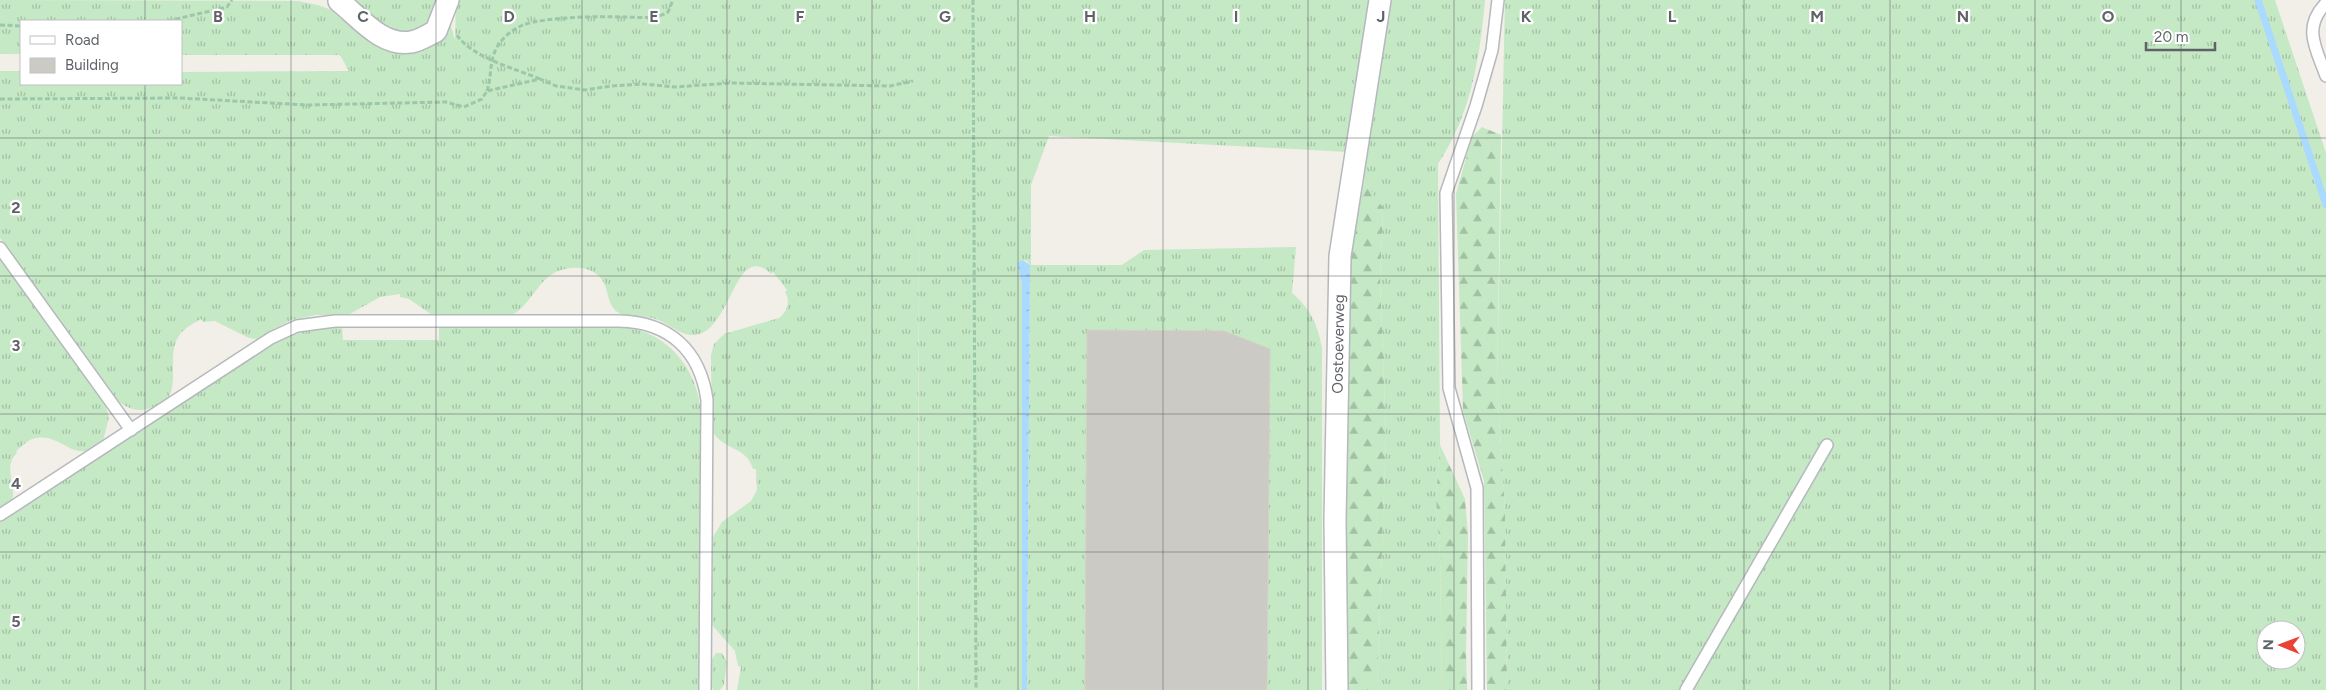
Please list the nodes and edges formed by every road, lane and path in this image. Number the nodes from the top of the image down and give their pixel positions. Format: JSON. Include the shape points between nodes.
{"nodes":[{"id":1,"x":232,"y":0,"type":"edge"},
{"id":2,"x":338,"y":0,"type":"edge"},
{"id":3,"x":673,"y":0,"type":"edge"},
{"id":4,"x":973,"y":0,"type":"edge"},
{"id":5,"x":1380,"y":0,"type":"edge"},
{"id":6,"x":1498,"y":0,"type":"edge"},
{"id":7,"x":447,"y":3,"type":"edge"},
{"id":8,"x":2326,"y":3,"type":"edge"},
{"id":9,"x":172,"y":20,"type":"edge"},
{"id":10,"x":0,"y":25,"type":"edge"},
{"id":11,"x":20,"y":26,"type":"edge"},
{"id":12,"x":492,"y":59,"type":"junction"},
{"id":13,"x":2326,"y":76,"type":"edge"},
{"id":14,"x":540,"y":80,"type":"junction"},
{"id":15,"x":913,"y":81,"type":"dead end"},
{"id":16,"x":488,"y":92,"type":"junction"},
{"id":17,"x":0,"y":99,"type":"edge"},
{"id":18,"x":0,"y":248,"type":"edge"},
{"id":19,"x":130,"y":430,"type":"junction"},
{"id":20,"x":1827,"y":446,"type":"dead end"},
{"id":21,"x":0,"y":515,"type":"edge"},
{"id":22,"x":705,"y":690,"type":"edge"},
{"id":23,"x":976,"y":690,"type":"edge"},
{"id":24,"x":1337,"y":690,"type":"edge"},
{"id":25,"x":1478,"y":690,"type":"edge"},
{"id":26,"x":1686,"y":690,"type":"edge"}],
"edges":[{"from":1,"to":9,"type":"path","via":[[227,7]]},
{"from":2,"to":7,"type":"street","via":[[377,34],[396,43],[412,42],[436,31]]},
{"from":3,"to":12,"type":"path","via":[[668,12],[655,17],[600,16],[525,24],[503,39]]},
{"from":4,"to":23,"type":"path"},
{"from":5,"to":24,"type":"street","name":"Oostoeverweg","via":[[1340,256],[1335,520]]},
{"from":6,"to":25,"type":"lane","via":[[1492,50],[1446,193],[1449,388],[1477,488]]},
{"from":7,"to":12,"type":"path","via":[[458,37]]},
{"from":8,"to":13,"type":"lane","via":[[2317,12],[2311,34]]},
{"from":10,"to":11,"type":"path"},
{"from":12,"to":14,"type":"path"},
{"from":12,"to":16,"type":"path"},
{"from":14,"to":15,"type":"path","via":[[585,90],[643,84],[675,87],[731,82],[890,86]]},
{"from":14,"to":16,"type":"path"},
{"from":16,"to":17,"type":"path","via":[[482,99],[464,107],[446,102],[307,105],[180,98]]},
{"from":18,"to":19,"type":"lane"},
{"from":19,"to":21,"type":"lane"},
{"from":19,"to":22,"type":"lane","via":[[271,338],[297,326],[316,322],[632,321],[648,324],[674,338],[692,356],[704,385]]},
{"from":20,"to":26,"type":"lane"}]}
